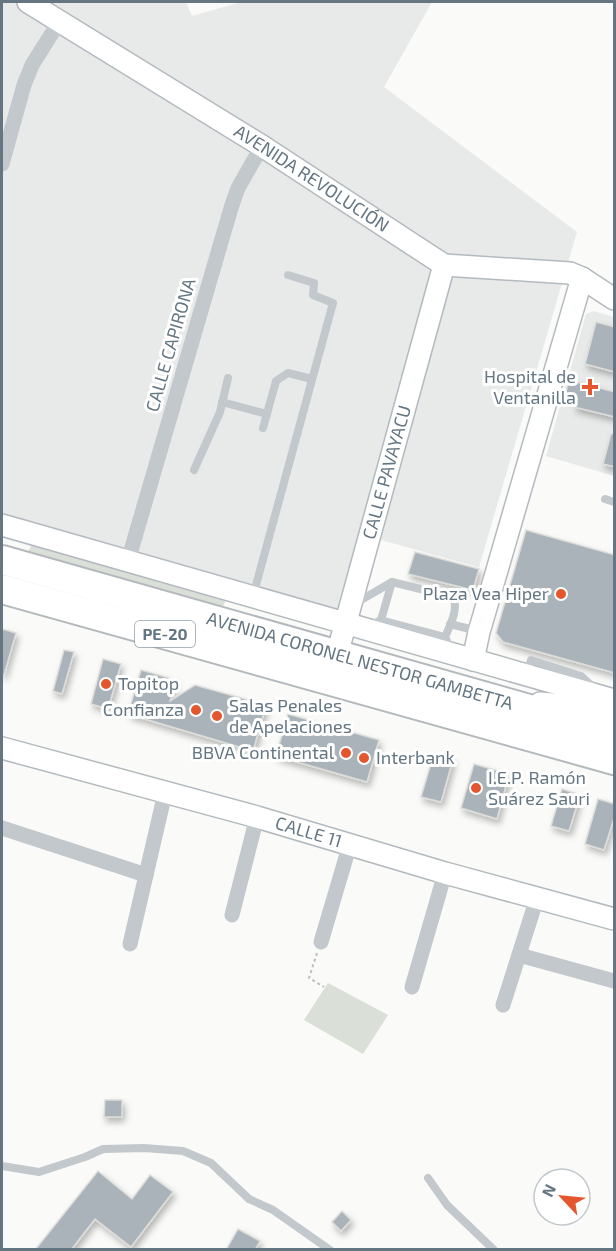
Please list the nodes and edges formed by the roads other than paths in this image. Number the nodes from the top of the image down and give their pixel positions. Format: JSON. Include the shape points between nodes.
{"nodes":[{"id":1,"x":28,"y":2,"type":"edge"},
{"id":2,"x":59,"y":21,"type":"junction"},
{"id":3,"x":262,"y":146,"type":"junction"},
{"id":4,"x":2,"y":164,"type":"edge"},
{"id":5,"x":444,"y":265,"type":"junction"},
{"id":6,"x":288,"y":275,"type":"dead end"},
{"id":7,"x":582,"y":278,"type":"junction"},
{"id":8,"x":615,"y":299,"type":"edge"},
{"id":9,"x":228,"y":378,"type":"dead end"},
{"id":10,"x":312,"y":379,"type":"junction"},
{"id":11,"x":222,"y":402,"type":"junction"},
{"id":12,"x":267,"y":414,"type":"junction"},
{"id":13,"x":263,"y":428,"type":"dead end"},
{"id":14,"x":194,"y":470,"type":"dead end"},
{"id":15,"x":605,"y":499,"type":"dead end"},
{"id":16,"x":615,"y":502,"type":"edge"},
{"id":17,"x":2,"y":525,"type":"edge"},
{"id":18,"x":2,"y":560,"type":"edge"},
{"id":19,"x":128,"y":561,"type":"junction"},
{"id":20,"x":392,"y":582,"type":"junction"},
{"id":21,"x":2,"y":589,"type":"edge"},
{"id":22,"x":253,"y":596,"type":"junction"},
{"id":23,"x":361,"y":619,"type":"junction"},
{"id":24,"x":450,"y":624,"type":"junction"},
{"id":25,"x":479,"y":632,"type":"junction"},
{"id":26,"x":448,"y":645,"type":"junction"},
{"id":27,"x":473,"y":660,"type":"junction"},
{"id":28,"x":333,"y":667,"type":"junction"},
{"id":29,"x":499,"y":700,"type":"junction"},
{"id":30,"x":611,"y":702,"type":"edge"},
{"id":31,"x":615,"y":733,"type":"edge"},
{"id":32,"x":3,"y":753,"type":"edge"},
{"id":33,"x":615,"y":760,"type":"edge"},
{"id":34,"x":165,"y":793,"type":"junction"},
{"id":35,"x":257,"y":817,"type":"junction"},
{"id":36,"x":2,"y":828,"type":"edge"},
{"id":37,"x":350,"y":844,"type":"junction"},
{"id":38,"x":446,"y":873,"type":"junction"},
{"id":39,"x":146,"y":875,"type":"junction"},
{"id":40,"x":537,"y":898,"type":"junction"},
{"id":41,"x":232,"y":915,"type":"dead end"},
{"id":42,"x":615,"y":919,"type":"edge"},
{"id":43,"x":321,"y":942,"type":"road end"},
{"id":44,"x":130,"y":944,"type":"dead end"},
{"id":45,"x":519,"y":955,"type":"junction"},
{"id":46,"x":615,"y":981,"type":"edge"},
{"id":47,"x":412,"y":987,"type":"dead end"},
{"id":48,"x":503,"y":1005,"type":"dead end"},
{"id":49,"x":2,"y":1166,"type":"edge"},
{"id":50,"x":428,"y":1178,"type":"dead end"},
{"id":51,"x":330,"y":1250,"type":"edge"},
{"id":52,"x":494,"y":1250,"type":"edge"}],
"edges":[{"from":1,"to":2,"type":"street","name":"AVENIDA REVOLUCIÓN"},
{"from":2,"to":3,"type":"street","name":"AVENIDA REVOLUCIÓN"},
{"from":2,"to":4,"type":"street","via":[[24,85]]},
{"from":3,"to":5,"type":"street","name":"AVENIDA REVOLUCIÓN"},
{"from":3,"to":19,"type":"street","name":"CALLE CAPIRONA","via":[[231,208]]},
{"from":5,"to":7,"type":"street","name":"AVENIDA REVOLUCIÓN","via":[[570,273]]},
{"from":5,"to":23,"type":"street","name":"CALLE PAVAYACU"},
{"from":6,"to":10,"type":"lane","via":[[314,283],[313,296],[333,303]]},
{"from":7,"to":8,"type":"street","name":"AVENIDA REVOLUCIÓN"},
{"from":7,"to":25,"type":"street"},
{"from":9,"to":11,"type":"lane"},
{"from":10,"to":12,"type":"lane","via":[[288,373],[276,381]]},
{"from":10,"to":22,"type":"lane"},
{"from":11,"to":12,"type":"lane"},
{"from":11,"to":14,"type":"lane"},
{"from":12,"to":13,"type":"lane"},
{"from":15,"to":16,"type":"lane"},
{"from":17,"to":19,"type":"street"},
{"from":18,"to":28,"type":"highway","name":"AVENIDA CORONEL NESTOR GAMBETTA","number":"PE-20"},
{"from":19,"to":22,"type":"street"},
{"from":20,"to":23,"type":"lane"},
{"from":20,"to":23,"type":"lane"},
{"from":20,"to":24,"type":"lane","via":[[453,597],[456,602]]},
{"from":21,"to":28,"type":"highway","name":"AVENIDA CORONEL NESTOR GAMBETTA","number":"PE-20"},
{"from":22,"to":23,"type":"street"},
{"from":23,"to":26,"type":"street"},
{"from":23,"to":28,"type":"street","name":"CALLE PAVAYACU"},
{"from":24,"to":25,"type":"lane"},
{"from":24,"to":26,"type":"lane"},
{"from":25,"to":27,"type":"street"},
{"from":26,"to":27,"type":"street"},
{"from":27,"to":30,"type":"street","via":[[529,668]]},
{"from":28,"to":29,"type":"highway","name":"AVENIDA CORONEL NESTOR GAMBETTA","number":"PE-20"},
{"from":28,"to":33,"type":"highway","name":"AVENIDA CORONEL NESTOR GAMBETTA","number":"PE-20"},
{"from":29,"to":30,"type":"street"},
{"from":29,"to":31,"type":"highway","name":"AVENIDA CORONEL NESTOR GAMBETTA","number":"PE-20"},
{"from":32,"to":34,"type":"street","name":"CALLE 11"},
{"from":34,"to":35,"type":"street","name":"CALLE 11"},
{"from":34,"to":39,"type":"street"},
{"from":35,"to":37,"type":"street","name":"CALLE 11"},
{"from":35,"to":41,"type":"street"},
{"from":36,"to":39,"type":"street"},
{"from":37,"to":38,"type":"street","name":"CALLE 11"},
{"from":37,"to":43,"type":"street"},
{"from":38,"to":40,"type":"street","name":"CALLE 11"},
{"from":38,"to":47,"type":"street"},
{"from":39,"to":44,"type":"street"},
{"from":40,"to":42,"type":"street","name":"CALLE 11"},
{"from":40,"to":45,"type":"street"},
{"from":45,"to":46,"type":"street"},
{"from":45,"to":48,"type":"street"},
{"from":49,"to":51,"type":"lane","via":[[39,1172],[103,1149],[183,1151],[211,1163],[249,1199],[273,1210]]},
{"from":50,"to":52,"type":"lane","via":[[447,1205]]}]}
